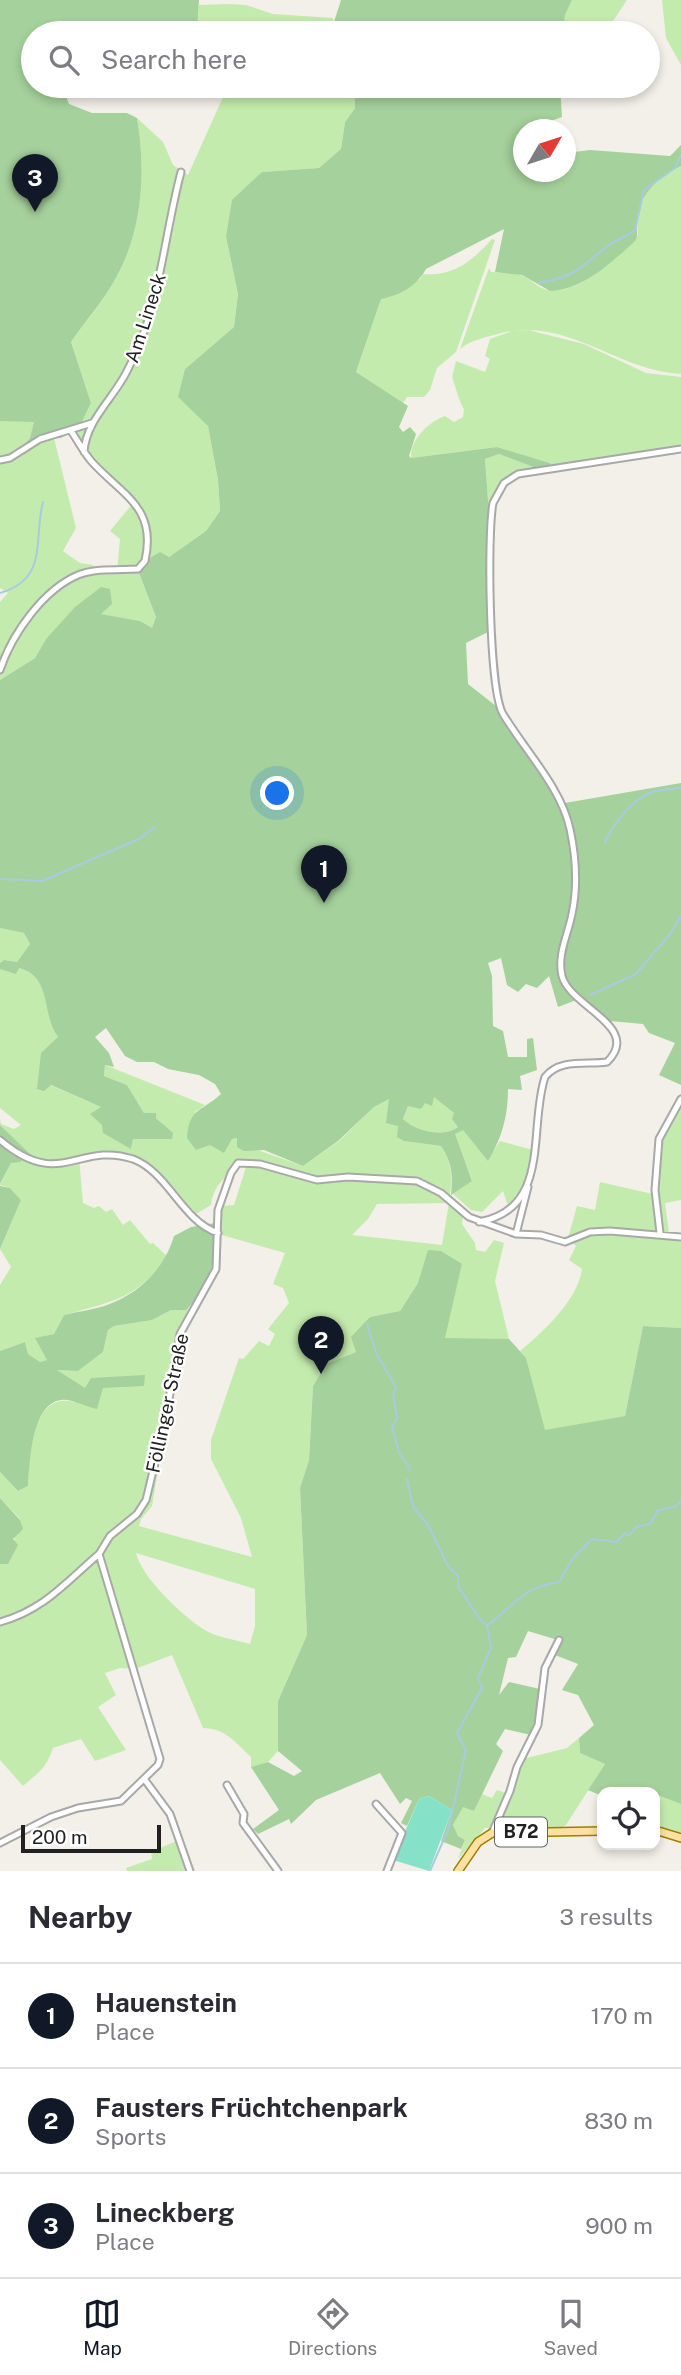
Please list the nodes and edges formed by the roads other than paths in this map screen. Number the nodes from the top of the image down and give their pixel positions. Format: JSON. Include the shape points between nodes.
{"nodes":[{"id":1,"x":181,"y":173,"type":"dead end"},
{"id":2,"x":92,"y":424,"type":"junction"},
{"id":3,"x":71,"y":431,"type":"junction"},
{"id":4,"x":681,"y":449,"type":"edge"},
{"id":5,"x":85,"y":452,"type":"junction"},
{"id":6,"x":0,"y":460,"type":"edge"},
{"id":7,"x":0,"y":670,"type":"edge"},
{"id":8,"x":681,"y":1099,"type":"edge"},
{"id":9,"x":0,"y":1140,"type":"edge"},
{"id":10,"x":528,"y":1184,"type":"junction"},
{"id":11,"x":479,"y":1222,"type":"junction"},
{"id":12,"x":218,"y":1233,"type":"junction"},
{"id":13,"x":660,"y":1233,"type":"junction"},
{"id":14,"x":516,"y":1234,"type":"junction"},
{"id":15,"x":681,"y":1237,"type":"edge"},
{"id":16,"x":99,"y":1554,"type":"junction"},
{"id":17,"x":0,"y":1622,"type":"edge"},
{"id":18,"x":559,"y":1640,"type":"dead end"},
{"id":19,"x":145,"y":1780,"type":"junction"},
{"id":20,"x":228,"y":1785,"type":"dead end"},
{"id":21,"x":376,"y":1804,"type":"dead end"},
{"id":22,"x":597,"y":1831,"type":"edge"},
{"id":23,"x":660,"y":1832,"type":"edge"},
{"id":24,"x":492,"y":1833,"type":"junction"},
{"id":25,"x":681,"y":1838,"type":"edge"},
{"id":26,"x":0,"y":1843,"type":"edge"},
{"id":27,"x":190,"y":1871,"type":"edge"},
{"id":28,"x":278,"y":1871,"type":"edge"},
{"id":29,"x":387,"y":1871,"type":"edge"},
{"id":30,"x":458,"y":1871,"type":"edge"}],
"edges":[{"from":1,"to":2,"type":"street","name":"Am Lineck","via":[[159,284],[141,341],[116,391]]},
{"from":2,"to":3,"type":"street"},
{"from":2,"to":5,"type":"street","name":"Am Lineck"},
{"from":3,"to":5,"type":"street"},
{"from":3,"to":6,"type":"street","via":[[40,439]]},
{"from":4,"to":10,"type":"street","via":[[515,475],[501,486],[492,508],[497,701],[560,803],[570,828],[575,886],[560,962],[568,990],[616,1034],[611,1059],[567,1064],[545,1077]]},
{"from":5,"to":7,"type":"street","via":[[139,506],[147,537],[145,561],[138,569],[90,572],[64,584],[37,608],[6,652]]},
{"from":8,"to":13,"type":"street","via":[[659,1139],[655,1190]]},
{"from":9,"to":12,"type":"street","via":[[47,1165],[102,1155],[133,1159],[147,1166],[192,1214]]},
{"from":10,"to":11,"type":"street","via":[[505,1213]]},
{"from":10,"to":14,"type":"street"},
{"from":11,"to":12,"type":"street","name":"Föllinger Straße","via":[[417,1181],[317,1180],[247,1161],[238,1163],[231,1173],[218,1210]]},
{"from":11,"to":14,"type":"street"},
{"from":12,"to":16,"type":"street","name":"Föllinger Straße","via":[[212,1280],[180,1334],[146,1500],[137,1514],[110,1536]]},
{"from":13,"to":14,"type":"street","via":[[597,1231],[565,1241]]},
{"from":13,"to":15,"type":"street"},
{"from":16,"to":17,"type":"street","name":"Föllinger Straße","via":[[45,1603]]},
{"from":16,"to":19,"type":"street","via":[[160,1759]]},
{"from":18,"to":24,"type":"street","via":[[545,1668],[538,1725]]},
{"from":19,"to":26,"type":"street","via":[[121,1801],[51,1817]]},
{"from":19,"to":27,"type":"street","via":[[170,1814]]},
{"from":20,"to":28,"type":"street","via":[[244,1814],[243,1823]]},
{"from":21,"to":29,"type":"street","via":[[402,1833]]},
{"from":22,"to":24,"type":"main road","number":"B72"},
{"from":23,"to":25,"type":"main road"},
{"from":24,"to":30,"type":"main road","number":"B72","via":[[478,1842]]}]}
